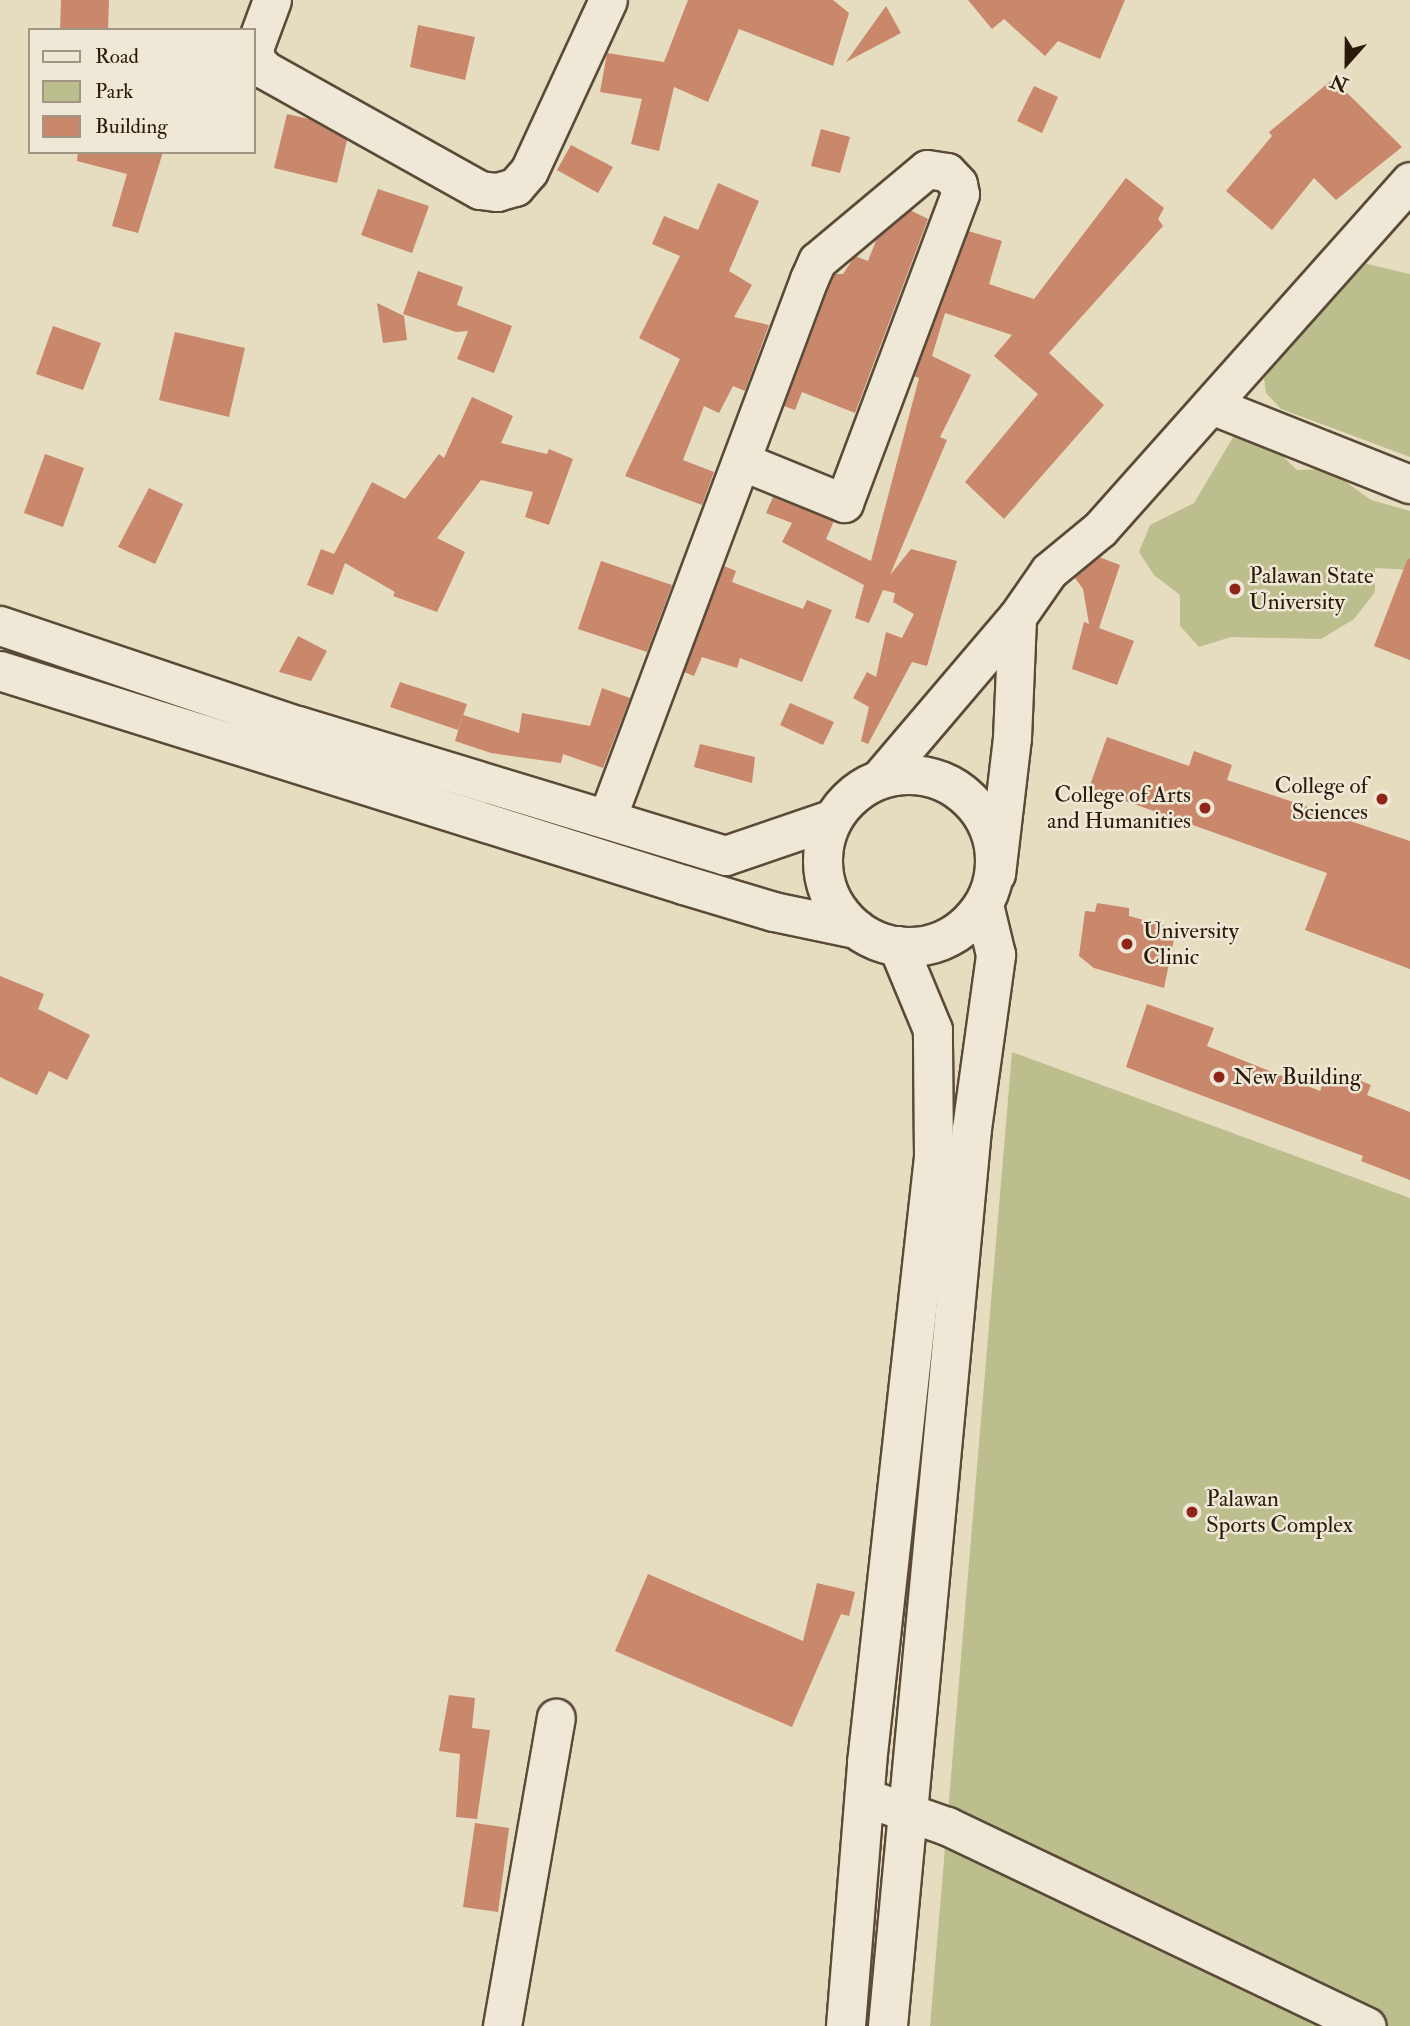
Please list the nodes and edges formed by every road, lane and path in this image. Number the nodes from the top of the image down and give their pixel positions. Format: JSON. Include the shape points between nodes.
{"nodes":[{"id":1,"x":272,"y":0,"type":"edge"},
{"id":2,"x":608,"y":0,"type":"edge"},
{"id":3,"x":256,"y":43,"type":"edge"},
{"id":4,"x":256,"y":60,"type":"edge"},
{"id":5,"x":1410,"y":181,"type":"edge"},
{"id":6,"x":1210,"y":405,"type":"junction"},
{"id":7,"x":741,"y":461,"type":"junction"},
{"id":8,"x":1410,"y":484,"type":"edge"},
{"id":9,"x":1017,"y":617,"type":"junction"},
{"id":10,"x":0,"y":626,"type":"edge"},
{"id":11,"x":0,"y":671,"type":"edge"},
{"id":12,"x":879,"y":779,"type":"junction"},
{"id":13,"x":607,"y":818,"type":"junction"},
{"id":14,"x":831,"y":820,"type":"junction"},
{"id":15,"x":990,"y":890,"type":"junction"},
{"id":16,"x":856,"y":929,"type":"junction"},
{"id":17,"x":898,"y":946,"type":"junction"},
{"id":18,"x":556,"y":1718,"type":"dead end"},
{"id":19,"x":864,"y":1797,"type":"junction"},
{"id":20,"x":908,"y":1810,"type":"junction"},
{"id":21,"x":502,"y":2026,"type":"edge"},
{"id":22,"x":846,"y":2026,"type":"edge"},
{"id":23,"x":888,"y":2026,"type":"edge"},
{"id":24,"x":1367,"y":2026,"type":"edge"}],
"edges":[{"from":1,"to":3,"type":"street"},
{"from":2,"to":4,"type":"street","via":[[529,171],[515,187],[497,192],[480,190],[265,70]]},
{"from":5,"to":6,"type":"street"},
{"from":6,"to":8,"type":"street"},
{"from":6,"to":9,"type":"street","via":[[1100,529],[1049,570]]},
{"from":7,"to":7,"type":"street","via":[[817,261],[927,169],[947,172],[960,194],[844,503]]},
{"from":7,"to":13,"type":"street"},
{"from":9,"to":12,"type":"street"},
{"from":9,"to":15,"type":"street","via":[[1012,738]]},
{"from":10,"to":13,"type":"street","via":[[298,726]]},
{"from":11,"to":16,"type":"street","via":[[684,886]]},
{"from":12,"to":14,"type":"street","via":[[846,800]]},
{"from":12,"to":15,"type":"street","via":[[915,774],[950,783],[977,806],[994,839]]},
{"from":13,"to":14,"type":"street","via":[[726,856]]},
{"from":14,"to":16,"type":"street","via":[[822,868],[833,902]]},
{"from":15,"to":17,"type":"street","via":[[961,930],[941,940]]},
{"from":15,"to":20,"type":"street","via":[[996,955],[972,1129]]},
{"from":16,"to":17,"type":"street"},
{"from":17,"to":19,"type":"street","via":[[933,1030],[934,1157]]},
{"from":18,"to":21,"type":"street"},
{"from":19,"to":20,"type":"street"},
{"from":19,"to":22,"type":"street"},
{"from":20,"to":23,"type":"street"},
{"from":20,"to":24,"type":"street"}]}
